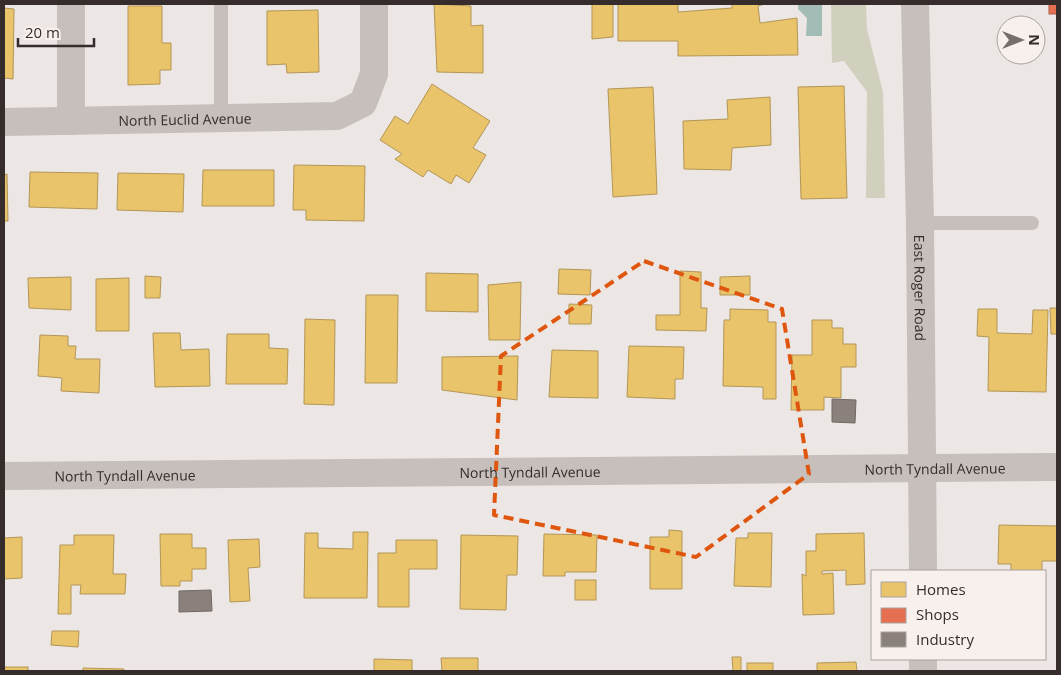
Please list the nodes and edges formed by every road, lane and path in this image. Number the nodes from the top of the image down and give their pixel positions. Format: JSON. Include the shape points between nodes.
{"nodes":[{"id":1,"x":71,"y":4,"type":"edge"},
{"id":2,"x":222,"y":4,"type":"edge"},
{"id":3,"x":374,"y":4,"type":"edge"},
{"id":4,"x":915,"y":4,"type":"edge"},
{"id":5,"x":222,"y":118,"type":"junction"},
{"id":6,"x":72,"y":120,"type":"junction"},
{"id":7,"x":4,"y":122,"type":"edge"},
{"id":8,"x":920,"y":223,"type":"junction"},
{"id":9,"x":1032,"y":223,"type":"dead end"},
{"id":10,"x":923,"y":467,"type":"junction"},
{"id":11,"x":1057,"y":467,"type":"edge"},
{"id":12,"x":4,"y":476,"type":"edge"},
{"id":13,"x":923,"y":570,"type":"edge"}],
"edges":[{"from":1,"to":6,"type":"street"},
{"from":2,"to":5,"type":"lane"},
{"from":3,"to":5,"type":"street","name":"North Euclid Avenue","via":[[374,74],[363,103],[337,116]]},
{"from":4,"to":8,"type":"street","name":"East Roger Road"},
{"from":5,"to":6,"type":"street","name":"North Euclid Avenue"},
{"from":6,"to":7,"type":"street","name":"North Euclid Avenue"},
{"from":8,"to":9,"type":"lane"},
{"from":8,"to":10,"type":"street","name":"East Roger Road"},
{"from":10,"to":11,"type":"street","name":"North Tyndall Avenue"},
{"from":10,"to":12,"type":"street","name":"North Tyndall Avenue"},
{"from":10,"to":13,"type":"street","name":"East Roger Road"}]}
